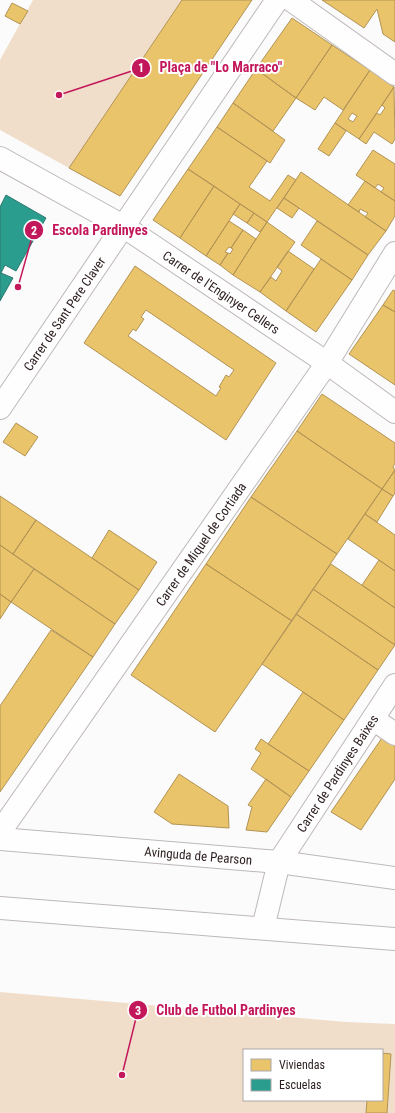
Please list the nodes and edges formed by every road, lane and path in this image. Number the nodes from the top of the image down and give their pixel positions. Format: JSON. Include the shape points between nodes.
{"nodes":[{"id":1,"x":277,"y":0,"type":"edge"},
{"id":2,"x":291,"y":0,"type":"edge"},
{"id":3,"x":395,"y":74,"type":"edge"},
{"id":4,"x":0,"y":158,"type":"edge"},
{"id":5,"x":123,"y":226,"type":"junction"},
{"id":6,"x":395,"y":253,"type":"edge"},
{"id":7,"x":327,"y":363,"type":"junction"},
{"id":8,"x":0,"y":408,"type":"edge"},
{"id":9,"x":395,"y":412,"type":"edge"},
{"id":10,"x":395,"y":685,"type":"edge"},
{"id":11,"x":373,"y":719,"type":"junction"},
{"id":12,"x":395,"y":734,"type":"edge"},
{"id":13,"x":0,"y":832,"type":"edge"},
{"id":14,"x":0,"y":839,"type":"edge"},
{"id":15,"x":279,"y":862,"type":"junction"},
{"id":16,"x":395,"y":878,"type":"edge"},
{"id":17,"x":0,"y":908,"type":"edge"},
{"id":18,"x":263,"y":928,"type":"junction"},
{"id":19,"x":395,"y":939,"type":"edge"}],
"edges":[{"from":1,"to":5,"type":"street","name":"Carrer de Sant Pere Claver"},
{"from":2,"to":3,"type":"street"},
{"from":4,"to":5,"type":"street","name":"Carrer de l'Enginyer Cellers"},
{"from":5,"to":7,"type":"street","name":"Carrer de l'Enginyer Cellers"},
{"from":5,"to":8,"type":"street","name":"Carrer de Sant Pere Claver"},
{"from":6,"to":7,"type":"street","name":"Carrer de Miquel de Cortiada"},
{"from":7,"to":9,"type":"street","name":"Carrer de l'Enginyer Cellers"},
{"from":7,"to":13,"type":"street","name":"Carrer de Miquel de Cortiada"},
{"from":10,"to":11,"type":"street","name":"Carrer de Pardinyes Baixes"},
{"from":11,"to":12,"type":"street"},
{"from":11,"to":15,"type":"street","name":"Carrer de Pardinyes Baixes"},
{"from":14,"to":15,"type":"street","name":"Avinguda de Pearson"},
{"from":15,"to":16,"type":"street","name":"Avinguda de Pearson"},
{"from":15,"to":18,"type":"street","name":"Carrer de Pardinyes Baixes"},
{"from":17,"to":18,"type":"street"},
{"from":18,"to":19,"type":"street"}]}
